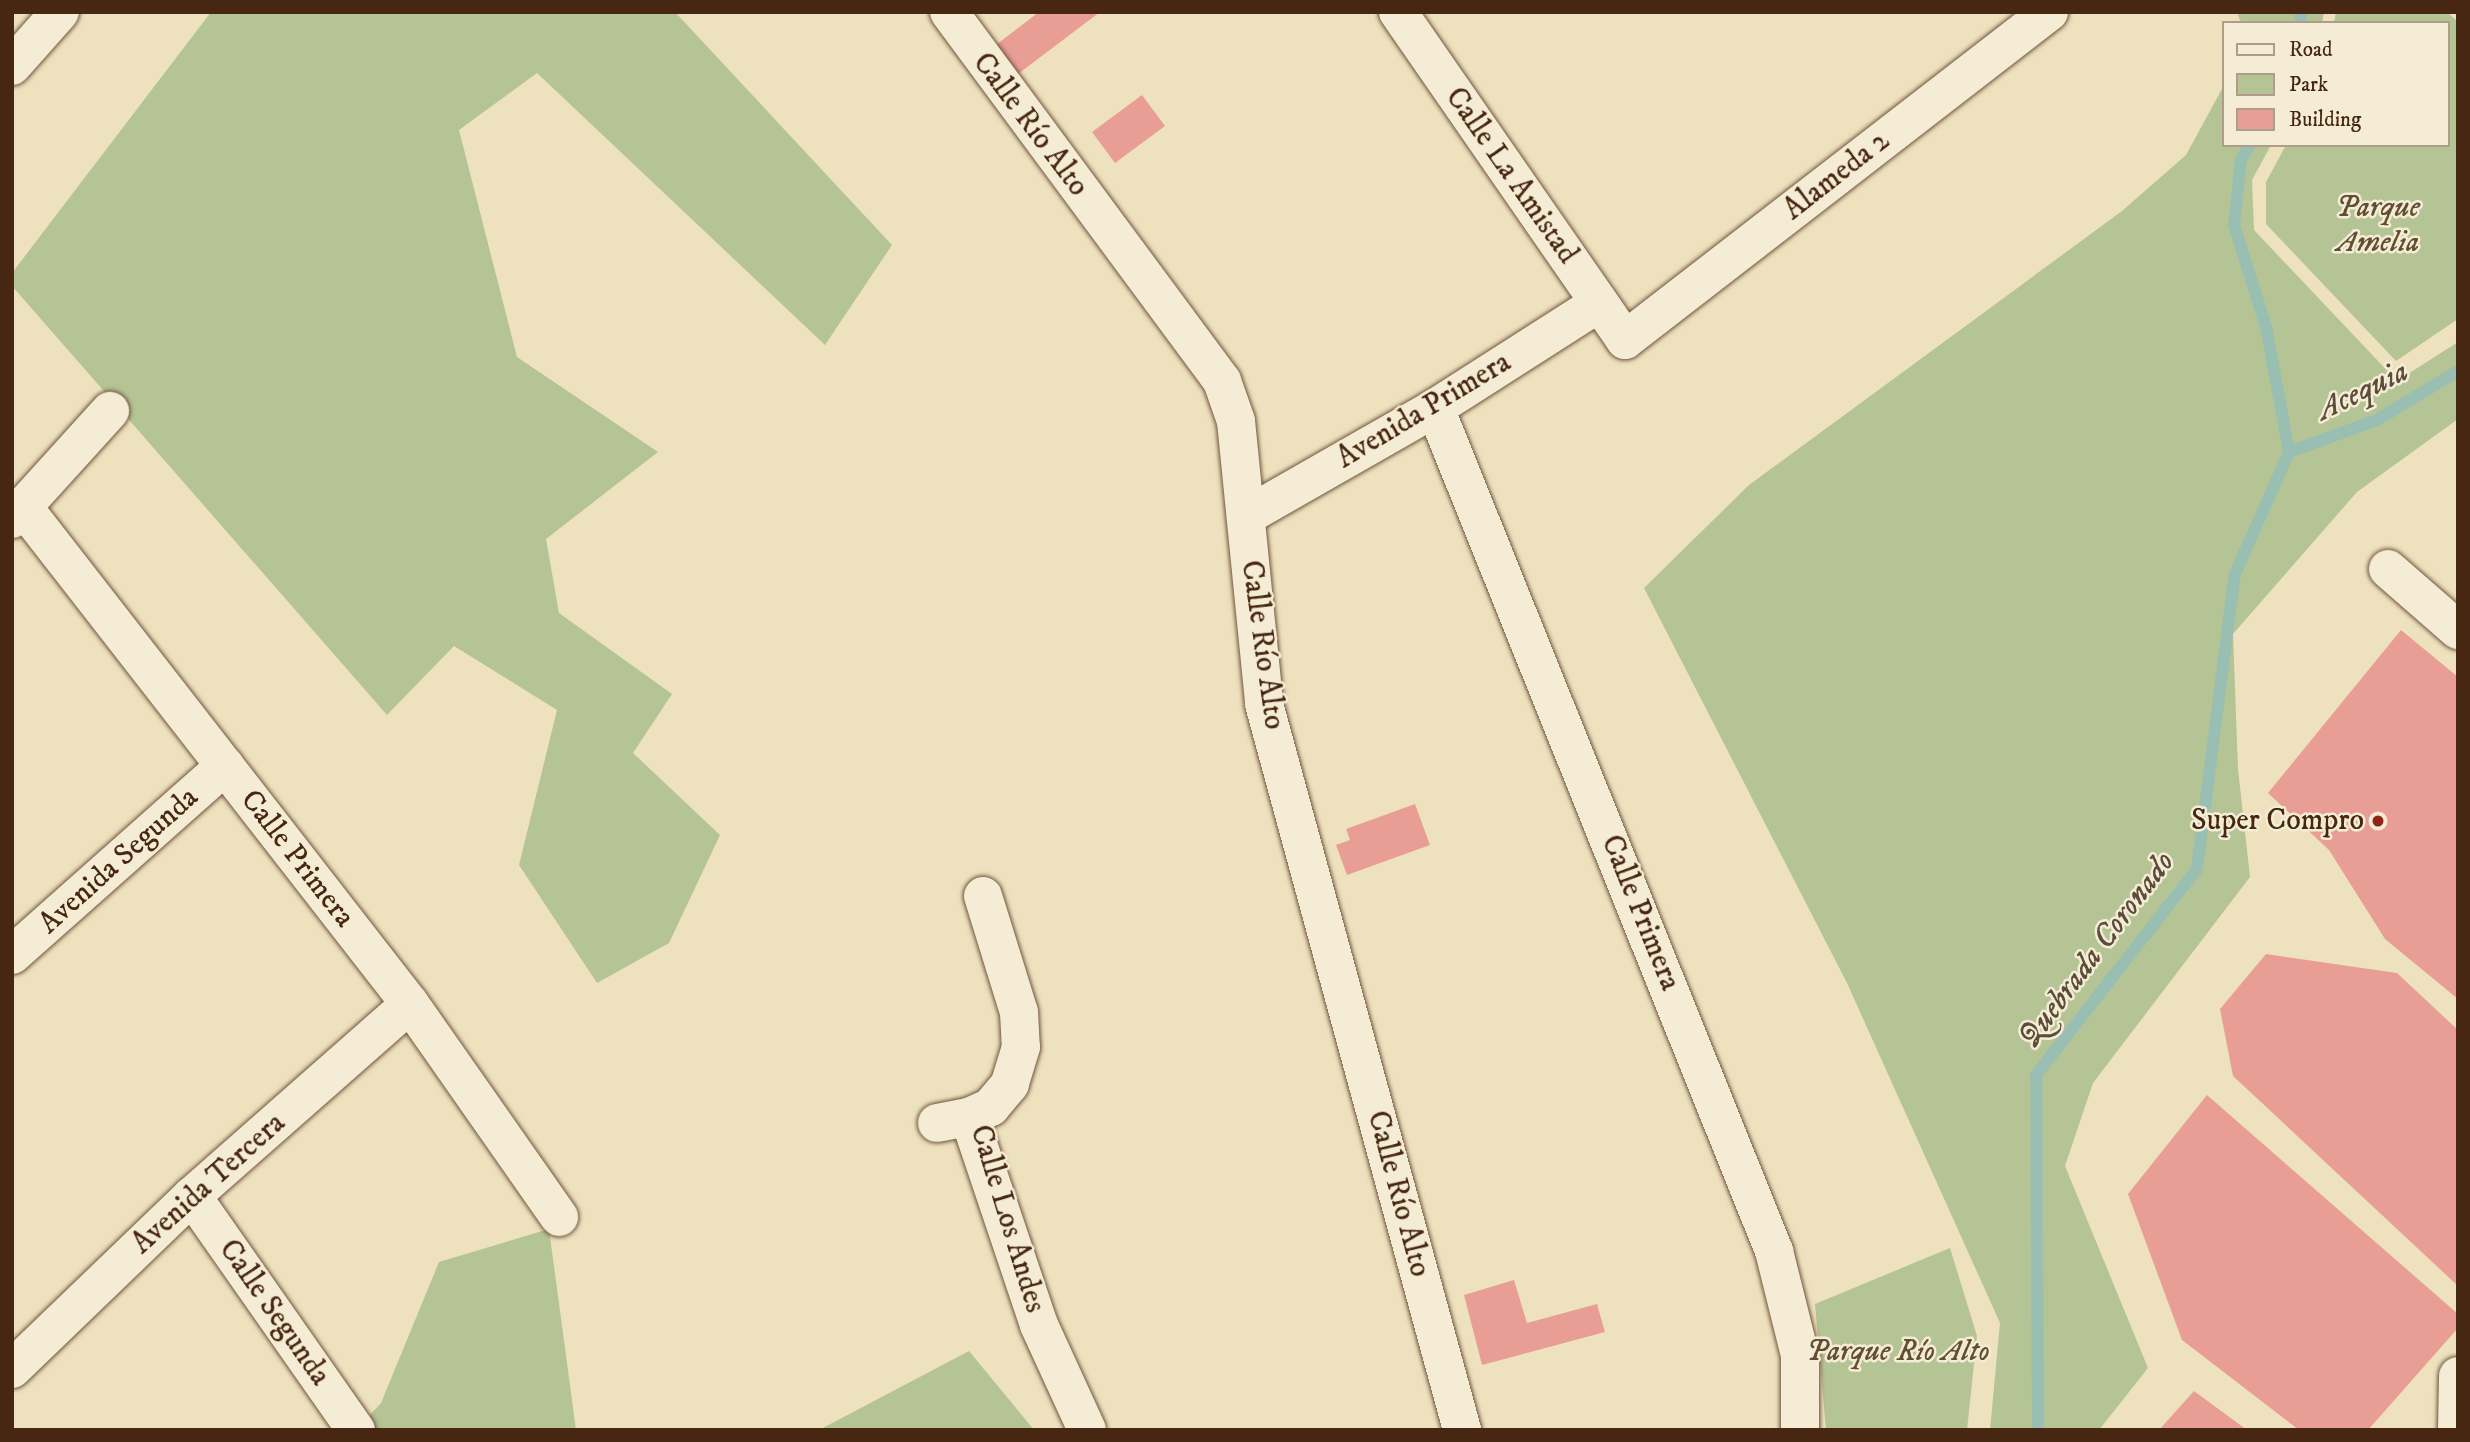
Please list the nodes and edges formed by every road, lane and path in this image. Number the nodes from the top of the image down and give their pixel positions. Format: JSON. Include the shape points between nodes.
{"nodes":[{"id":1,"x":60,"y":12,"type":"edge"},
{"id":2,"x":949,"y":12,"type":"edge"},
{"id":3,"x":1398,"y":12,"type":"edge"},
{"id":4,"x":2049,"y":12,"type":"edge"},
{"id":5,"x":12,"y":66,"type":"edge"},
{"id":6,"x":1599,"y":303,"type":"junction"},
{"id":7,"x":1625,"y":340,"type":"joint"},
{"id":8,"x":1435,"y":408,"type":"junction"},
{"id":9,"x":110,"y":411,"type":"dead end"},
{"id":10,"x":18,"y":513,"type":"edge"},
{"id":11,"x":1246,"y":516,"type":"junction"},
{"id":12,"x":2388,"y":569,"type":"dead end"},
{"id":13,"x":2458,"y":630,"type":"edge"},
{"id":14,"x":225,"y":766,"type":"junction"},
{"id":15,"x":984,"y":896,"type":"dead end"},
{"id":16,"x":12,"y":955,"type":"edge"},
{"id":17,"x":410,"y":1004,"type":"junction"},
{"id":18,"x":192,"y":1196,"type":"junction"},
{"id":19,"x":559,"y":1217,"type":"dead end"},
{"id":20,"x":12,"y":1369,"type":"edge"},
{"id":21,"x":2458,"y":1376,"type":"edge"},
{"id":22,"x":356,"y":1430,"type":"edge"},
{"id":23,"x":1087,"y":1430,"type":"edge"},
{"id":24,"x":1462,"y":1430,"type":"edge"},
{"id":25,"x":1800,"y":1430,"type":"edge"},
{"id":26,"x":2457,"y":1430,"type":"edge"}],
"edges":[{"from":1,"to":5,"type":"street"},
{"from":2,"to":11,"type":"street","name":"Calle Río Alto","via":[[1222,381],[1242,452]]},
{"from":3,"to":6,"type":"street","name":"Calle La Amistad"},
{"from":4,"to":7,"type":"street","name":"Alameda 2"},
{"from":6,"to":7,"type":"street","name":"Calle La Amistad"},
{"from":6,"to":8,"type":"street","name":"Avenida Primera"},
{"from":8,"to":11,"type":"street","name":"Avenida Primera"},
{"from":8,"to":25,"type":"street","name":"Calle Primera","via":[[1774,1251],[1800,1355]]},
{"from":9,"to":10,"type":"street"},
{"from":10,"to":14,"type":"street","name":"Calle Primera"},
{"from":11,"to":24,"type":"street","name":"Calle Río Alto","via":[[1264,704]]},
{"from":12,"to":13,"type":"street"},
{"from":14,"to":16,"type":"street","name":"Avenida Segunda"},
{"from":14,"to":17,"type":"street","name":"Calle Primera"},
{"from":15,"to":23,"type":"street","name":"Calle Los Andes","via":[[1019,1012],[1021,1047],[1010,1084],[991,1107],[953,1119]]},
{"from":17,"to":18,"type":"street","name":"Avenida Tercera"},
{"from":17,"to":19,"type":"street","name":"Calle Primera"},
{"from":18,"to":20,"type":"street","name":"Avenida Tercera"},
{"from":18,"to":22,"type":"street","name":"Calle Segunda"},
{"from":21,"to":26,"type":"street"}]}
